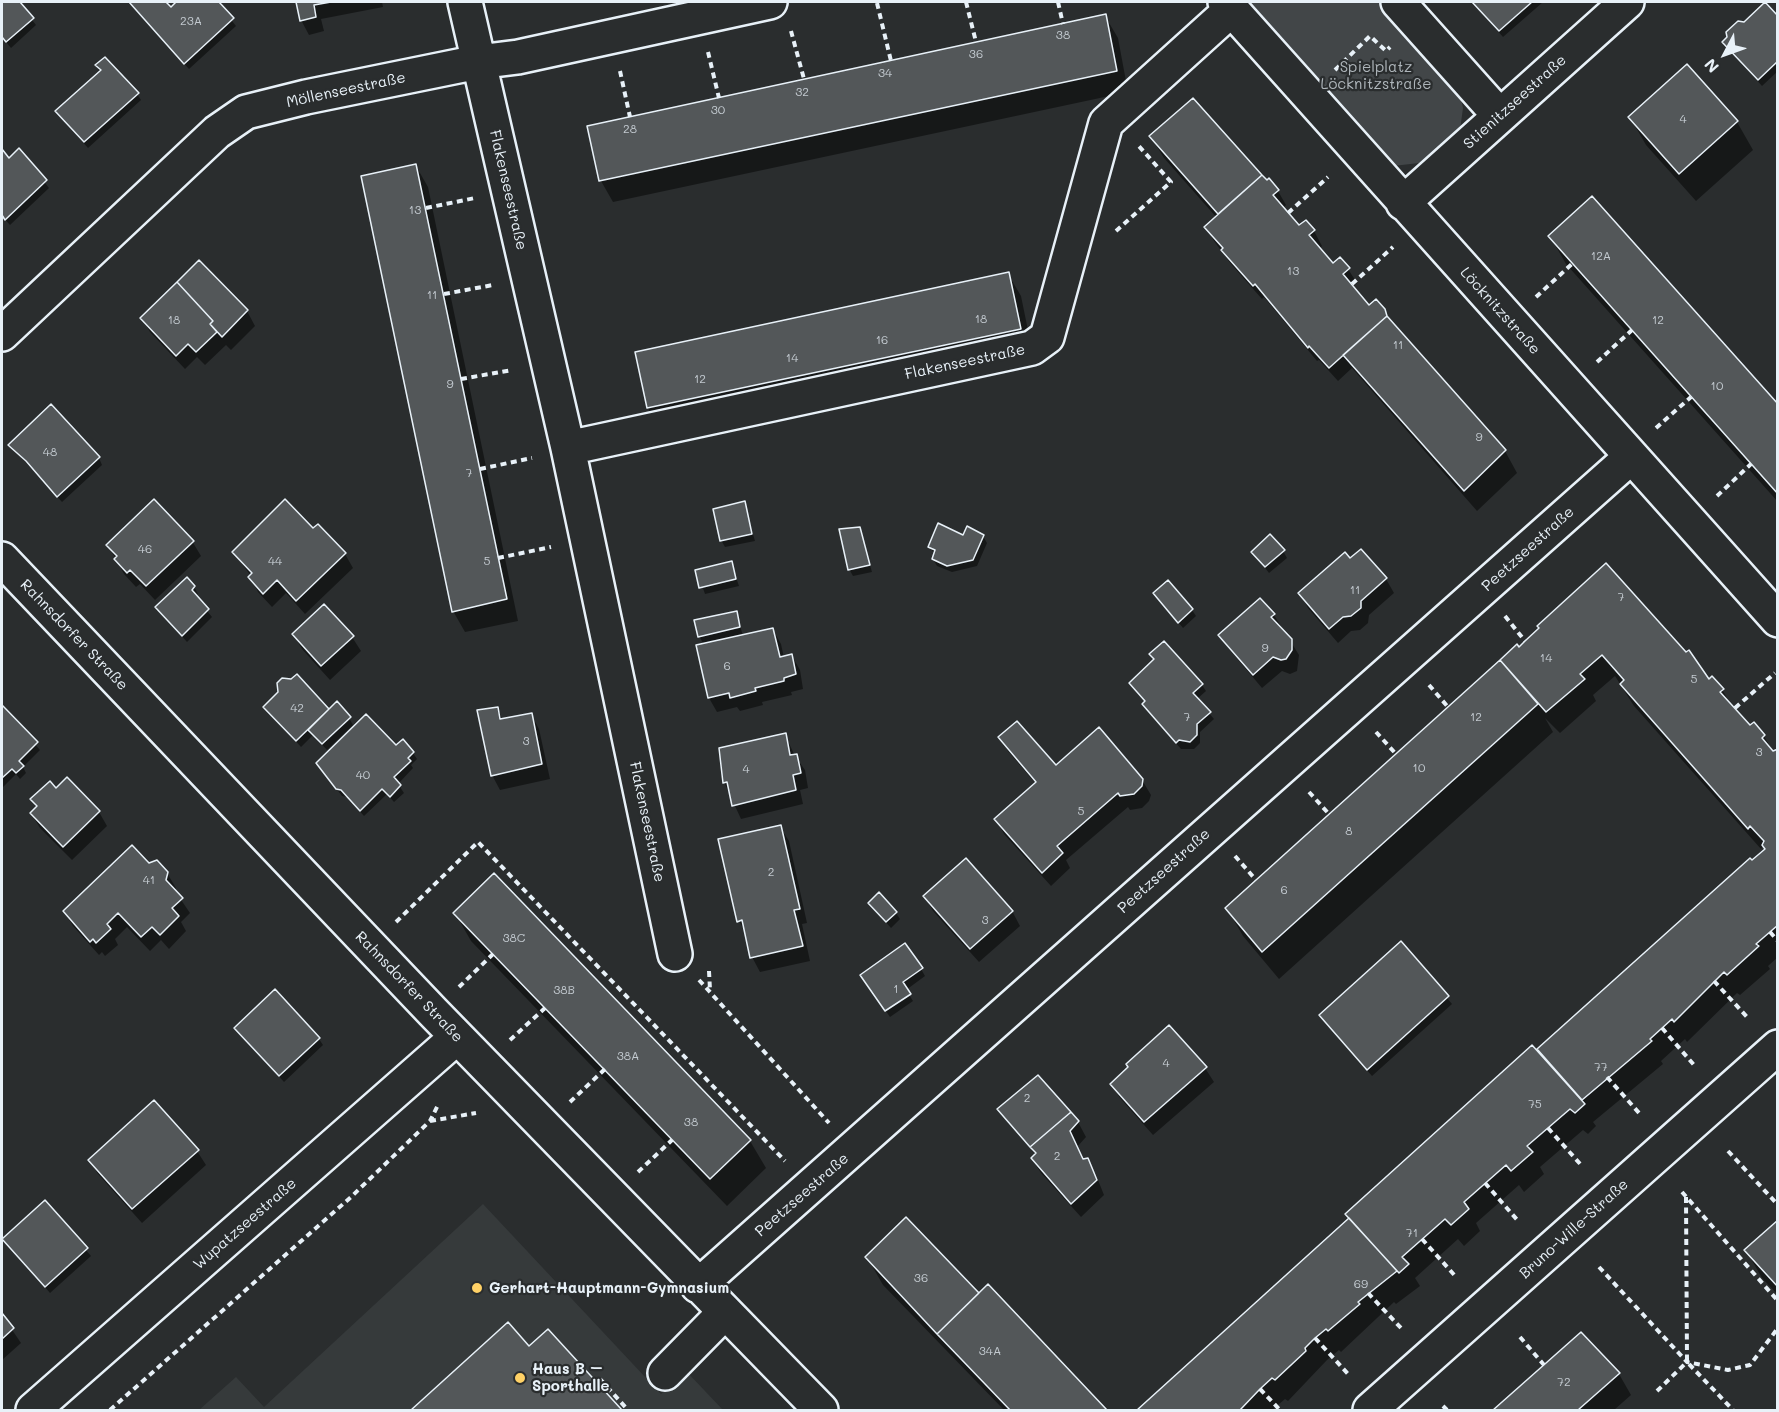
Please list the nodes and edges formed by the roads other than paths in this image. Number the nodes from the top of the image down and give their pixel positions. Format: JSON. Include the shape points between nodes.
{"nodes":[{"id":1,"x":465,"y":2,"type":"edge"},
{"id":2,"x":770,"y":2,"type":"edge"},
{"id":3,"x":1628,"y":2,"type":"edge"},
{"id":4,"x":1228,"y":5,"type":"edge"},
{"id":5,"x":1401,"y":6,"type":"edge"},
{"id":6,"x":478,"y":62,"type":"junction"},
{"id":7,"x":1498,"y":115,"type":"junction"},
{"id":8,"x":1403,"y":203,"type":"junction"},
{"id":9,"x":2,"y":334,"type":"edge"},
{"id":10,"x":1640,"y":445,"type":"junction"},
{"id":11,"x":568,"y":448,"type":"junction"},
{"id":12,"x":2,"y":559,"type":"edge"},
{"id":13,"x":1778,"y":620,"type":"edge"},
{"id":14,"x":675,"y":954,"type":"road end"},
{"id":15,"x":457,"y":1037,"type":"junction"},
{"id":16,"x":1778,"y":1047,"type":"edge"},
{"id":17,"x":698,"y":1286,"type":"junction"},
{"id":18,"x":724,"y":1313,"type":"junction"},
{"id":19,"x":665,"y":1373,"type":"dead end"},
{"id":20,"x":33,"y":1410,"type":"edge"},
{"id":21,"x":820,"y":1410,"type":"edge"},
{"id":22,"x":1370,"y":1410,"type":"edge"}],
"edges":[{"from":1,"to":6,"type":"street","name":"Flakenseestraße"},
{"from":2,"to":6,"type":"street","name":"Möllenseestraße","via":[[518,57]]},
{"from":3,"to":7,"type":"street","name":"Stienitzseestraße"},
{"from":4,"to":8,"type":"street","name":"Löcknitzstraße"},
{"from":4,"to":11,"type":"street","name":"Flakenseestraße","via":[[1106,123],[1047,337],[1032,348]]},
{"from":5,"to":7,"type":"street"},
{"from":6,"to":9,"type":"street","name":"Möllenseestraße","via":[[246,112],[217,132]]},
{"from":6,"to":11,"type":"street","name":"Flakenseestraße"},
{"from":7,"to":8,"type":"street","name":"Stienitzseestraße"},
{"from":8,"to":10,"type":"street","name":"Löcknitzstraße"},
{"from":10,"to":13,"type":"street","name":"Löcknitzstraße"},
{"from":10,"to":17,"type":"street","name":"Peetzseestraße"},
{"from":11,"to":14,"type":"street","name":"Flakenseestraße"},
{"from":12,"to":15,"type":"street","name":"Rahnsdorfer Straße"},
{"from":15,"to":17,"type":"street","name":"Rahnsdorfer Straße"},
{"from":15,"to":20,"type":"street","name":"Wupatzseestraße"},
{"from":16,"to":22,"type":"street","name":"Bruno-Wille-Straße"},
{"from":17,"to":18,"type":"street","name":"Rahnsdorfer Straße"},
{"from":18,"to":19,"type":"street"},
{"from":18,"to":21,"type":"street","name":"Rahnsdorfer Straße"}]}
